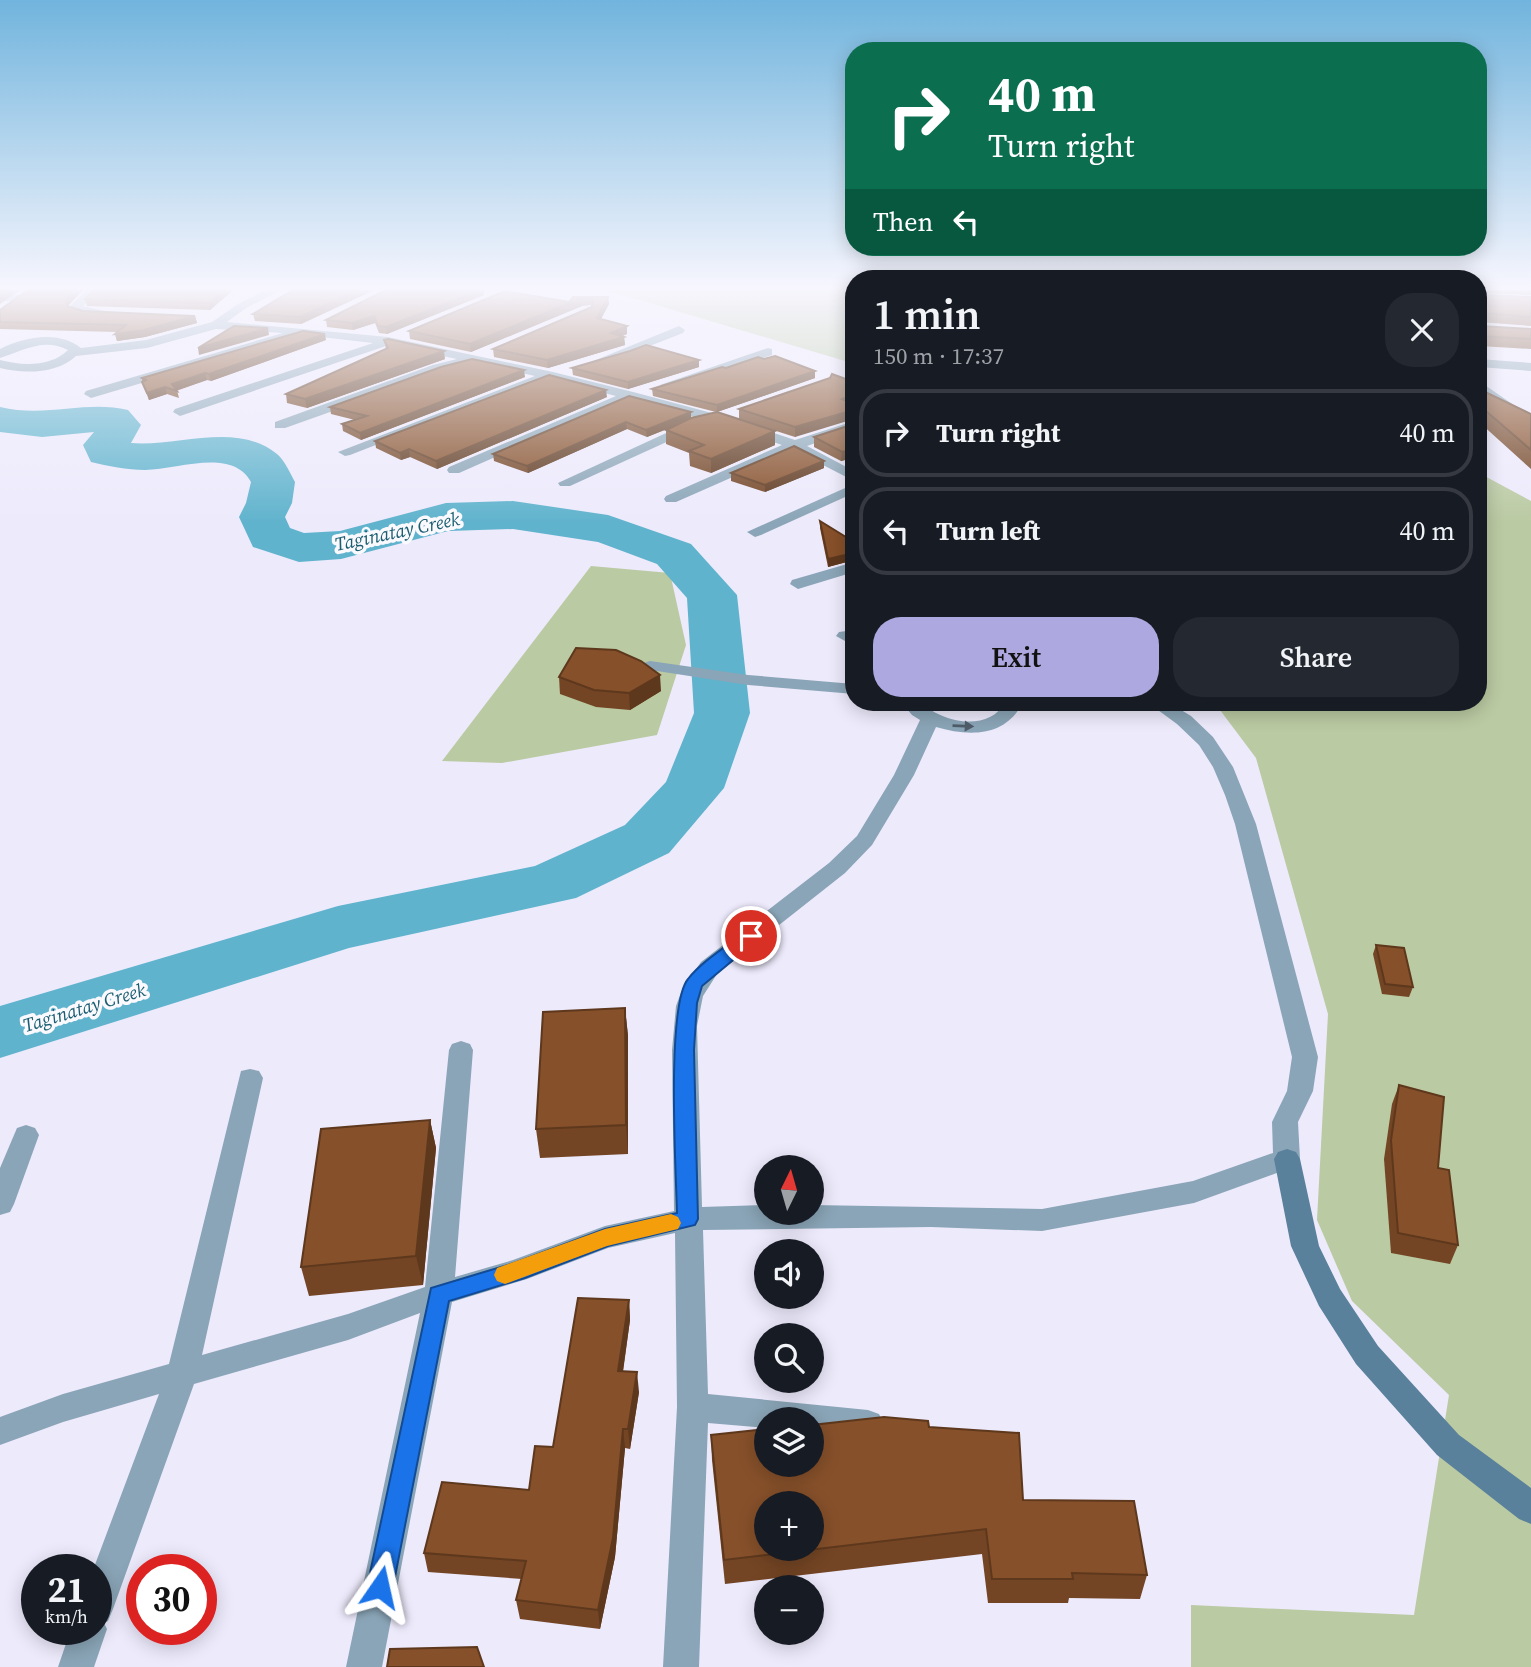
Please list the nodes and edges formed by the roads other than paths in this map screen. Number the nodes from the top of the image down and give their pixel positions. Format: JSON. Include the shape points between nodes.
{"nodes":[{"id":1,"x":180,"y":368,"type":"edge"},
{"id":2,"x":310,"y":368,"type":"edge"},
{"id":3,"x":438,"y":368,"type":"edge"},
{"id":4,"x":509,"y":368,"type":"edge"},
{"id":5,"x":577,"y":368,"type":"edge"},
{"id":6,"x":719,"y":368,"type":"edge"},
{"id":7,"x":552,"y":376,"type":"junction"},
{"id":8,"x":1487,"y":392,"type":"edge"},
{"id":9,"x":91,"y":394,"type":"dead end"},
{"id":10,"x":632,"y":396,"type":"junction"},
{"id":11,"x":1504,"y":406,"type":"junction"},
{"id":12,"x":1531,"y":408,"type":"edge"},
{"id":13,"x":742,"y":411,"type":"edge"},
{"id":14,"x":180,"y":412,"type":"dead end"},
{"id":15,"x":718,"y":419,"type":"junction"},
{"id":16,"x":1531,"y":423,"type":"edge"},
{"id":17,"x":280,"y":425,"type":"dead end"},
{"id":18,"x":845,"y":428,"type":"edge"},
{"id":19,"x":795,"y":445,"type":"junction"},
{"id":20,"x":345,"y":452,"type":"dead end"},
{"id":21,"x":454,"y":470,"type":"dead end"},
{"id":22,"x":845,"y":472,"type":"edge"},
{"id":23,"x":565,"y":483,"type":"dead end"},
{"id":24,"x":845,"y":492,"type":"edge"},
{"id":25,"x":671,"y":499,"type":"dead end"},
{"id":26,"x":755,"y":532,"type":"dead end"},
{"id":27,"x":845,"y":570,"type":"edge"},
{"id":28,"x":798,"y":584,"type":"dead end"},
{"id":29,"x":650,"y":666,"type":"edge"},
{"id":30,"x":845,"y":689,"type":"edge"},
{"id":31,"x":916,"y":711,"type":"edge"},
{"id":32,"x":1009,"y":711,"type":"edge"},
{"id":33,"x":1174,"y":711,"type":"edge"},
{"id":34,"x":930,"y":719,"type":"junction"},
{"id":35,"x":461,"y":1050,"type":"dead end"},
{"id":36,"x":250,"y":1078,"type":"dead end"},
{"id":37,"x":26,"y":1135,"type":"dead end"},
{"id":38,"x":1287,"y":1159,"type":"junction"},
{"id":39,"x":0,"y":1204,"type":"edge"},
{"id":40,"x":688,"y":1219,"type":"junction"},
{"id":41,"x":439,"y":1294,"type":"junction"},
{"id":42,"x":182,"y":1375,"type":"junction"},
{"id":43,"x":693,"y":1407,"type":"junction"},
{"id":44,"x":892,"y":1426,"type":"edge"},
{"id":45,"x":0,"y":1431,"type":"edge"},
{"id":46,"x":1531,"y":1508,"type":"edge"},
{"id":47,"x":112,"y":1565,"type":"edge"},
{"id":48,"x":84,"y":1645,"type":"edge"},
{"id":49,"x":76,"y":1667,"type":"edge"},
{"id":50,"x":364,"y":1667,"type":"edge"},
{"id":51,"x":681,"y":1667,"type":"edge"}],
"edges":[{"from":1,"to":9,"type":"street"},
{"from":2,"to":14,"type":"street"},
{"from":3,"to":17,"type":"street"},
{"from":4,"to":7,"type":"street"},
{"from":5,"to":7,"type":"street"},
{"from":6,"to":10,"type":"street"},
{"from":7,"to":10,"type":"street"},
{"from":7,"to":20,"type":"street"},
{"from":8,"to":11,"type":"street"},
{"from":10,"to":15,"type":"street"},
{"from":10,"to":21,"type":"street","via":[[606,403]]},
{"from":11,"to":12,"type":"street"},
{"from":11,"to":16,"type":"street"},
{"from":13,"to":15,"type":"street"},
{"from":15,"to":19,"type":"street"},
{"from":15,"to":23,"type":"street","via":[[686,427]]},
{"from":18,"to":19,"type":"street"},
{"from":19,"to":22,"type":"street"},
{"from":19,"to":25,"type":"street"},
{"from":24,"to":26,"type":"street"},
{"from":27,"to":28,"type":"street"},
{"from":29,"to":30,"type":"lane"},
{"from":31,"to":34,"type":"street"},
{"from":34,"to":32,"type":"street","one_way":true,"via":[[959,726],[987,724]]},
{"from":33,"to":38,"type":"street","via":[[1199,733],[1239,797],[1305,1057],[1300,1091],[1285,1122]]},
{"from":34,"to":40,"type":"street","via":[[904,775],[865,840],[837,868],[694,983],[687,1003],[684,1050]]},
{"from":35,"to":41,"type":"street"},
{"from":36,"to":42,"type":"street"},
{"from":37,"to":39,"type":"street"},
{"from":38,"to":40,"type":"street","via":[[1194,1192],[1042,1220],[917,1216]]},
{"from":38,"to":46,"type":"street","via":[[1305,1246],[1329,1297],[1367,1355],[1448,1445]]},
{"from":40,"to":41,"type":"street","via":[[605,1237],[517,1271]]},
{"from":40,"to":43,"type":"street"},
{"from":41,"to":42,"type":"street","via":[[348,1327]]},
{"from":41,"to":50,"type":"street"},
{"from":42,"to":45,"type":"street","via":[[62,1408]]},
{"from":42,"to":47,"type":"street"},
{"from":43,"to":44,"type":"street"},
{"from":43,"to":51,"type":"street"},
{"from":48,"to":49,"type":"street"}]}
